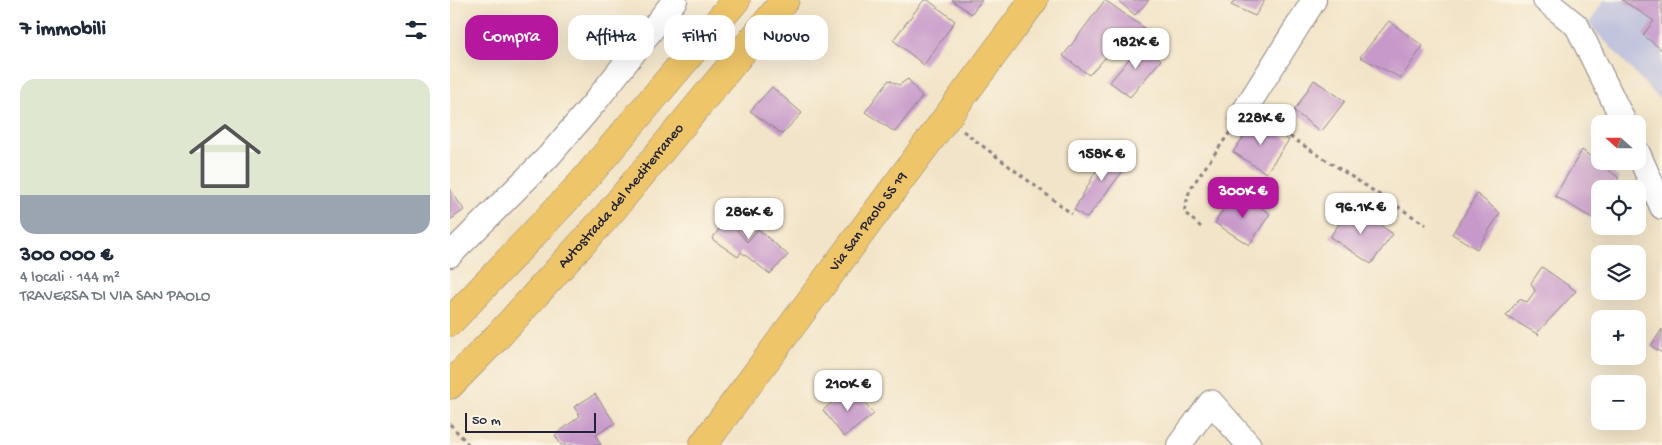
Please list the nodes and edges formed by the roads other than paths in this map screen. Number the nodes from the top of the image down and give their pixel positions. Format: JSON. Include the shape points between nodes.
{"nodes":[{"id":1,"x":675,"y":0,"type":"edge"},
{"id":2,"x":736,"y":0,"type":"edge"},
{"id":3,"x":785,"y":0,"type":"edge"},
{"id":4,"x":1034,"y":0,"type":"edge"},
{"id":5,"x":1314,"y":0,"type":"edge"},
{"id":6,"x":1545,"y":0,"type":"edge"},
{"id":7,"x":1243,"y":113,"type":"road end"},
{"id":8,"x":1621,"y":115,"type":"edge"},
{"id":9,"x":1646,"y":170,"type":"edge"},
{"id":10,"x":1662,"y":207,"type":"edge"},
{"id":11,"x":450,"y":255,"type":"edge"},
{"id":12,"x":450,"y":322,"type":"edge"},
{"id":13,"x":450,"y":385,"type":"edge"},
{"id":14,"x":703,"y":445,"type":"edge"},
{"id":15,"x":1179,"y":445,"type":"edge"},
{"id":16,"x":1249,"y":445,"type":"edge"}],
"edges":[{"from":1,"to":11,"type":"street","via":[[548,157]]},
{"from":2,"to":12,"type":"main road","via":[[580,185]]},
{"from":3,"to":13,"type":"main road","name":"Autostrada del Mediterraneo","via":[[608,215]]},
{"from":4,"to":14,"type":"main road","name":"Via San Paolo SS 19"},
{"from":5,"to":7,"type":"street"},
{"from":6,"to":8,"type":"street","via":[[1577,26]]},
{"from":9,"to":10,"type":"street"},
{"from":15,"to":16,"type":"street","via":[[1211,402]]}]}
